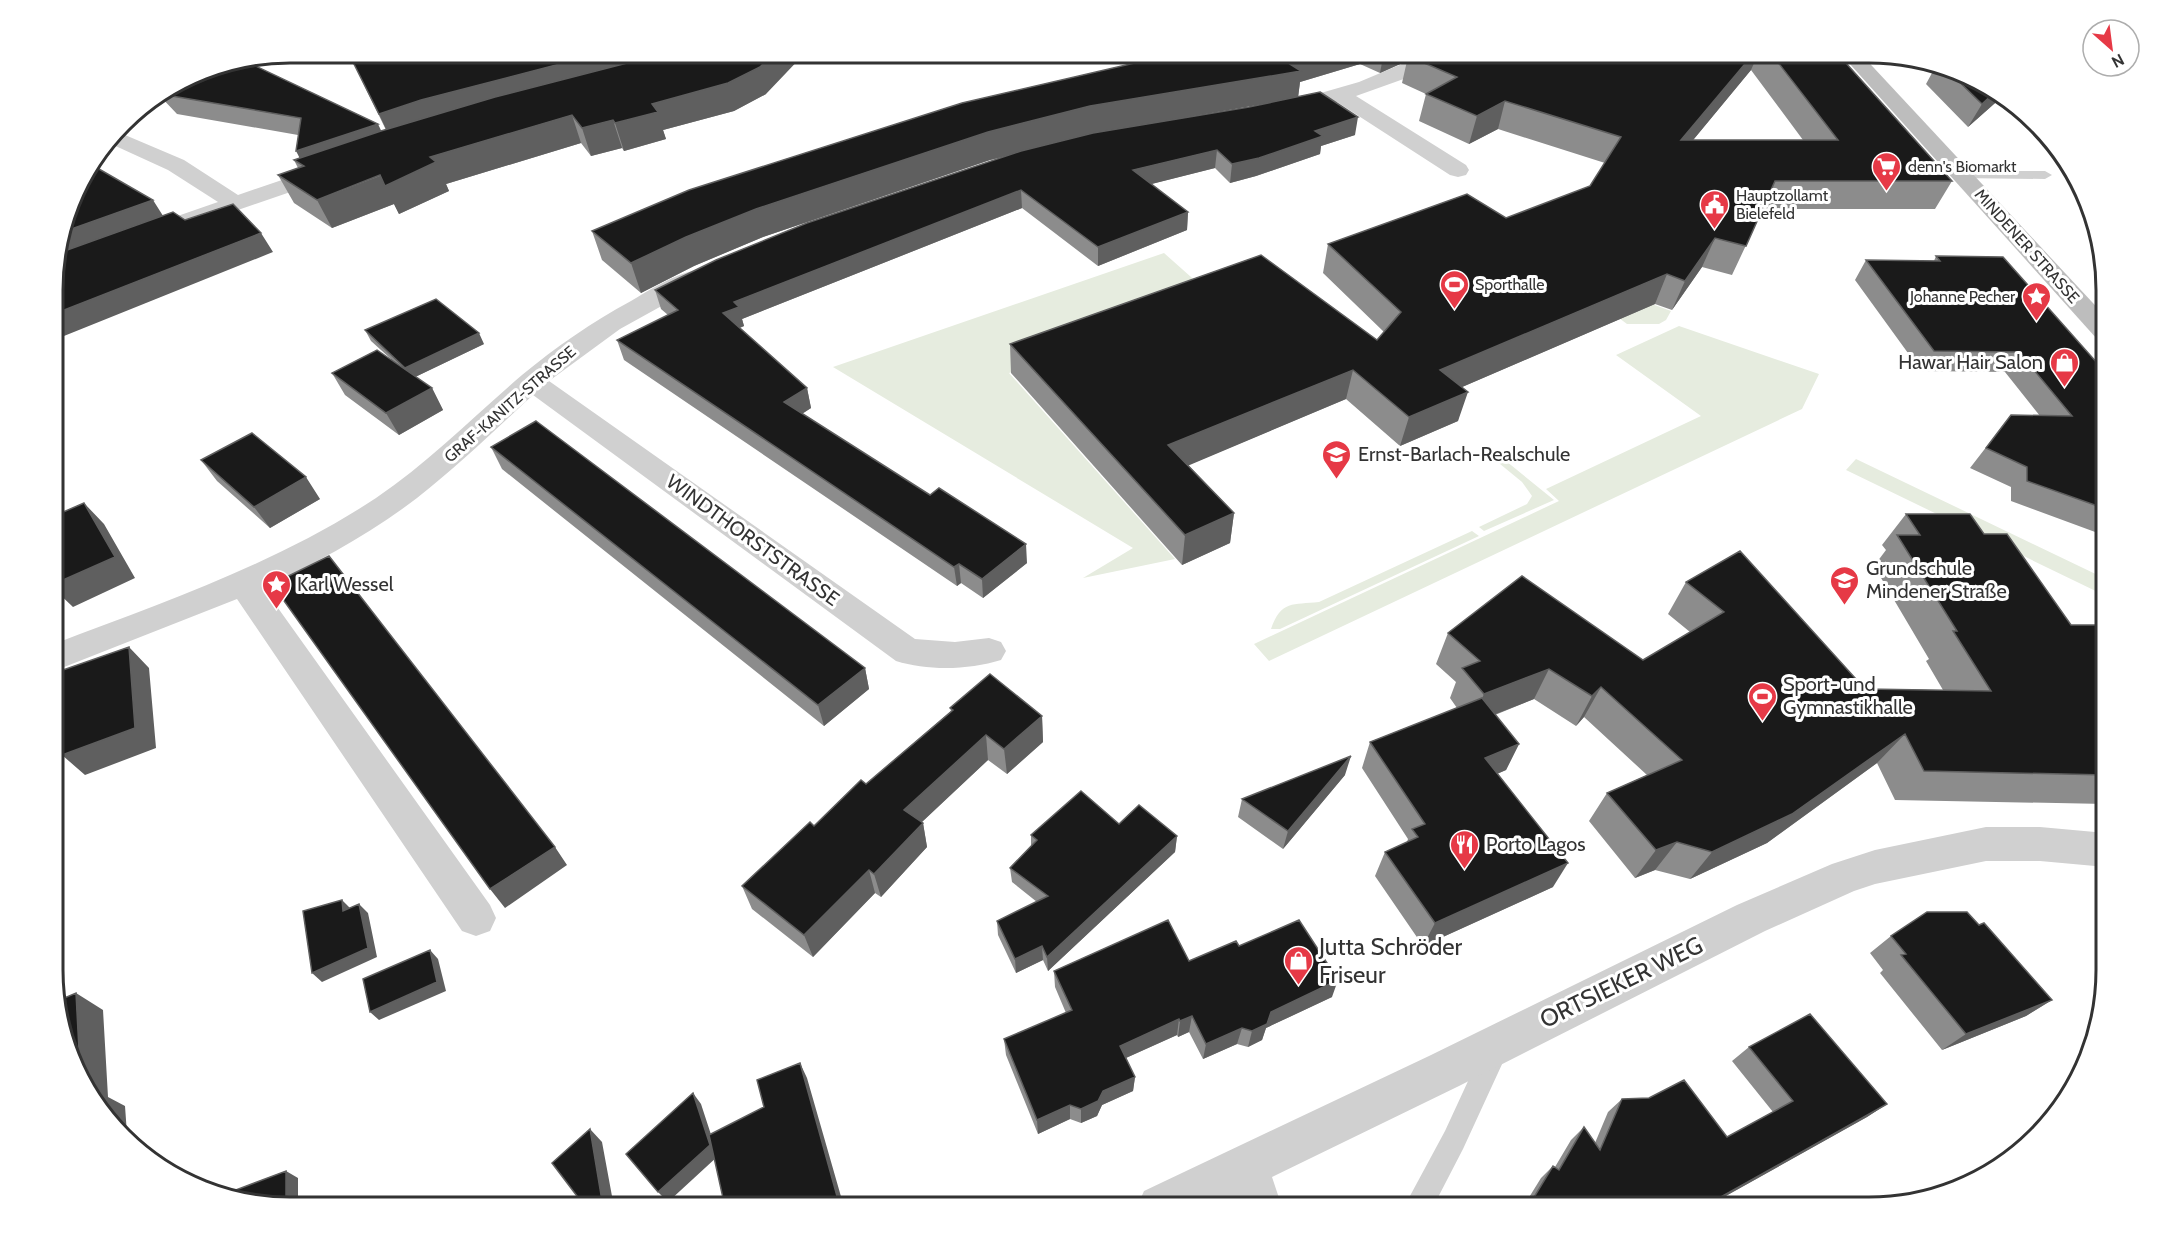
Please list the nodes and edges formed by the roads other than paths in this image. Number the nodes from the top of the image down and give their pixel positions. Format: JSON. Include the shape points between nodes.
{"nodes":[{"id":1,"x":1420,"y":63,"type":"edge"},
{"id":2,"x":1860,"y":63,"type":"edge"},
{"id":3,"x":1340,"y":95,"type":"junction"},
{"id":4,"x":1262,"y":114,"type":"edge"},
{"id":5,"x":120,"y":139,"type":"edge"},
{"id":6,"x":346,"y":165,"type":"edge"},
{"id":7,"x":1458,"y":170,"type":"dead end"},
{"id":8,"x":1962,"y":175,"type":"junction"},
{"id":9,"x":2045,"y":175,"type":"dead end"},
{"id":10,"x":234,"y":202,"type":"junction"},
{"id":11,"x":128,"y":242,"type":"edge"},
{"id":12,"x":717,"y":267,"type":"edge"},
{"id":13,"x":2096,"y":322,"type":"edge"},
{"id":14,"x":532,"y":381,"type":"junction"},
{"id":15,"x":244,"y":584,"type":"junction"},
{"id":16,"x":989,"y":651,"type":"dead end"},
{"id":17,"x":63,"y":654,"type":"edge"},
{"id":18,"x":2096,"y":849,"type":"edge"},
{"id":19,"x":476,"y":918,"type":"dead end"},
{"id":20,"x":1498,"y":1043,"type":"junction"},
{"id":21,"x":1253,"y":1186,"type":"edge"},
{"id":22,"x":1204,"y":1197,"type":"edge"},
{"id":23,"x":1423,"y":1197,"type":"edge"}],
"edges":[{"from":1,"to":3,"type":"street"},
{"from":2,"to":8,"type":"street","name":"MINDENER STRASSE"},
{"from":3,"to":4,"type":"street"},
{"from":3,"to":7,"type":"street"},
{"from":5,"to":10,"type":"street","via":[[168,160]]},
{"from":6,"to":10,"type":"street"},
{"from":8,"to":9,"type":"lane"},
{"from":8,"to":13,"type":"street","name":"MINDENER STRASSE"},
{"from":10,"to":11,"type":"street"},
{"from":12,"to":14,"type":"street","name":"GRAF-KANITZ-STRASSE","via":[[663,292],[615,321]]},
{"from":14,"to":15,"type":"street","name":"GRAF-KANITZ-STRASSE","via":[[438,466],[387,505],[321,545]]},
{"from":14,"to":16,"type":"street","name":"WINDTHORSTSTRASSE","via":[[908,652],[955,655]]},
{"from":15,"to":17,"type":"street","name":"GRAF-KANITZ-STRASSE"},
{"from":15,"to":19,"type":"street"},
{"from":18,"to":20,"type":"street","name":"ORTSIEKER WEG","via":[[1986,844],[1846,876],[1751,918]]},
{"from":20,"to":21,"type":"street","name":"ORTSIEKER WEG"},
{"from":20,"to":23,"type":"lane"},
{"from":21,"to":22,"type":"street","name":"ORTSIEKER WEG"}]}
